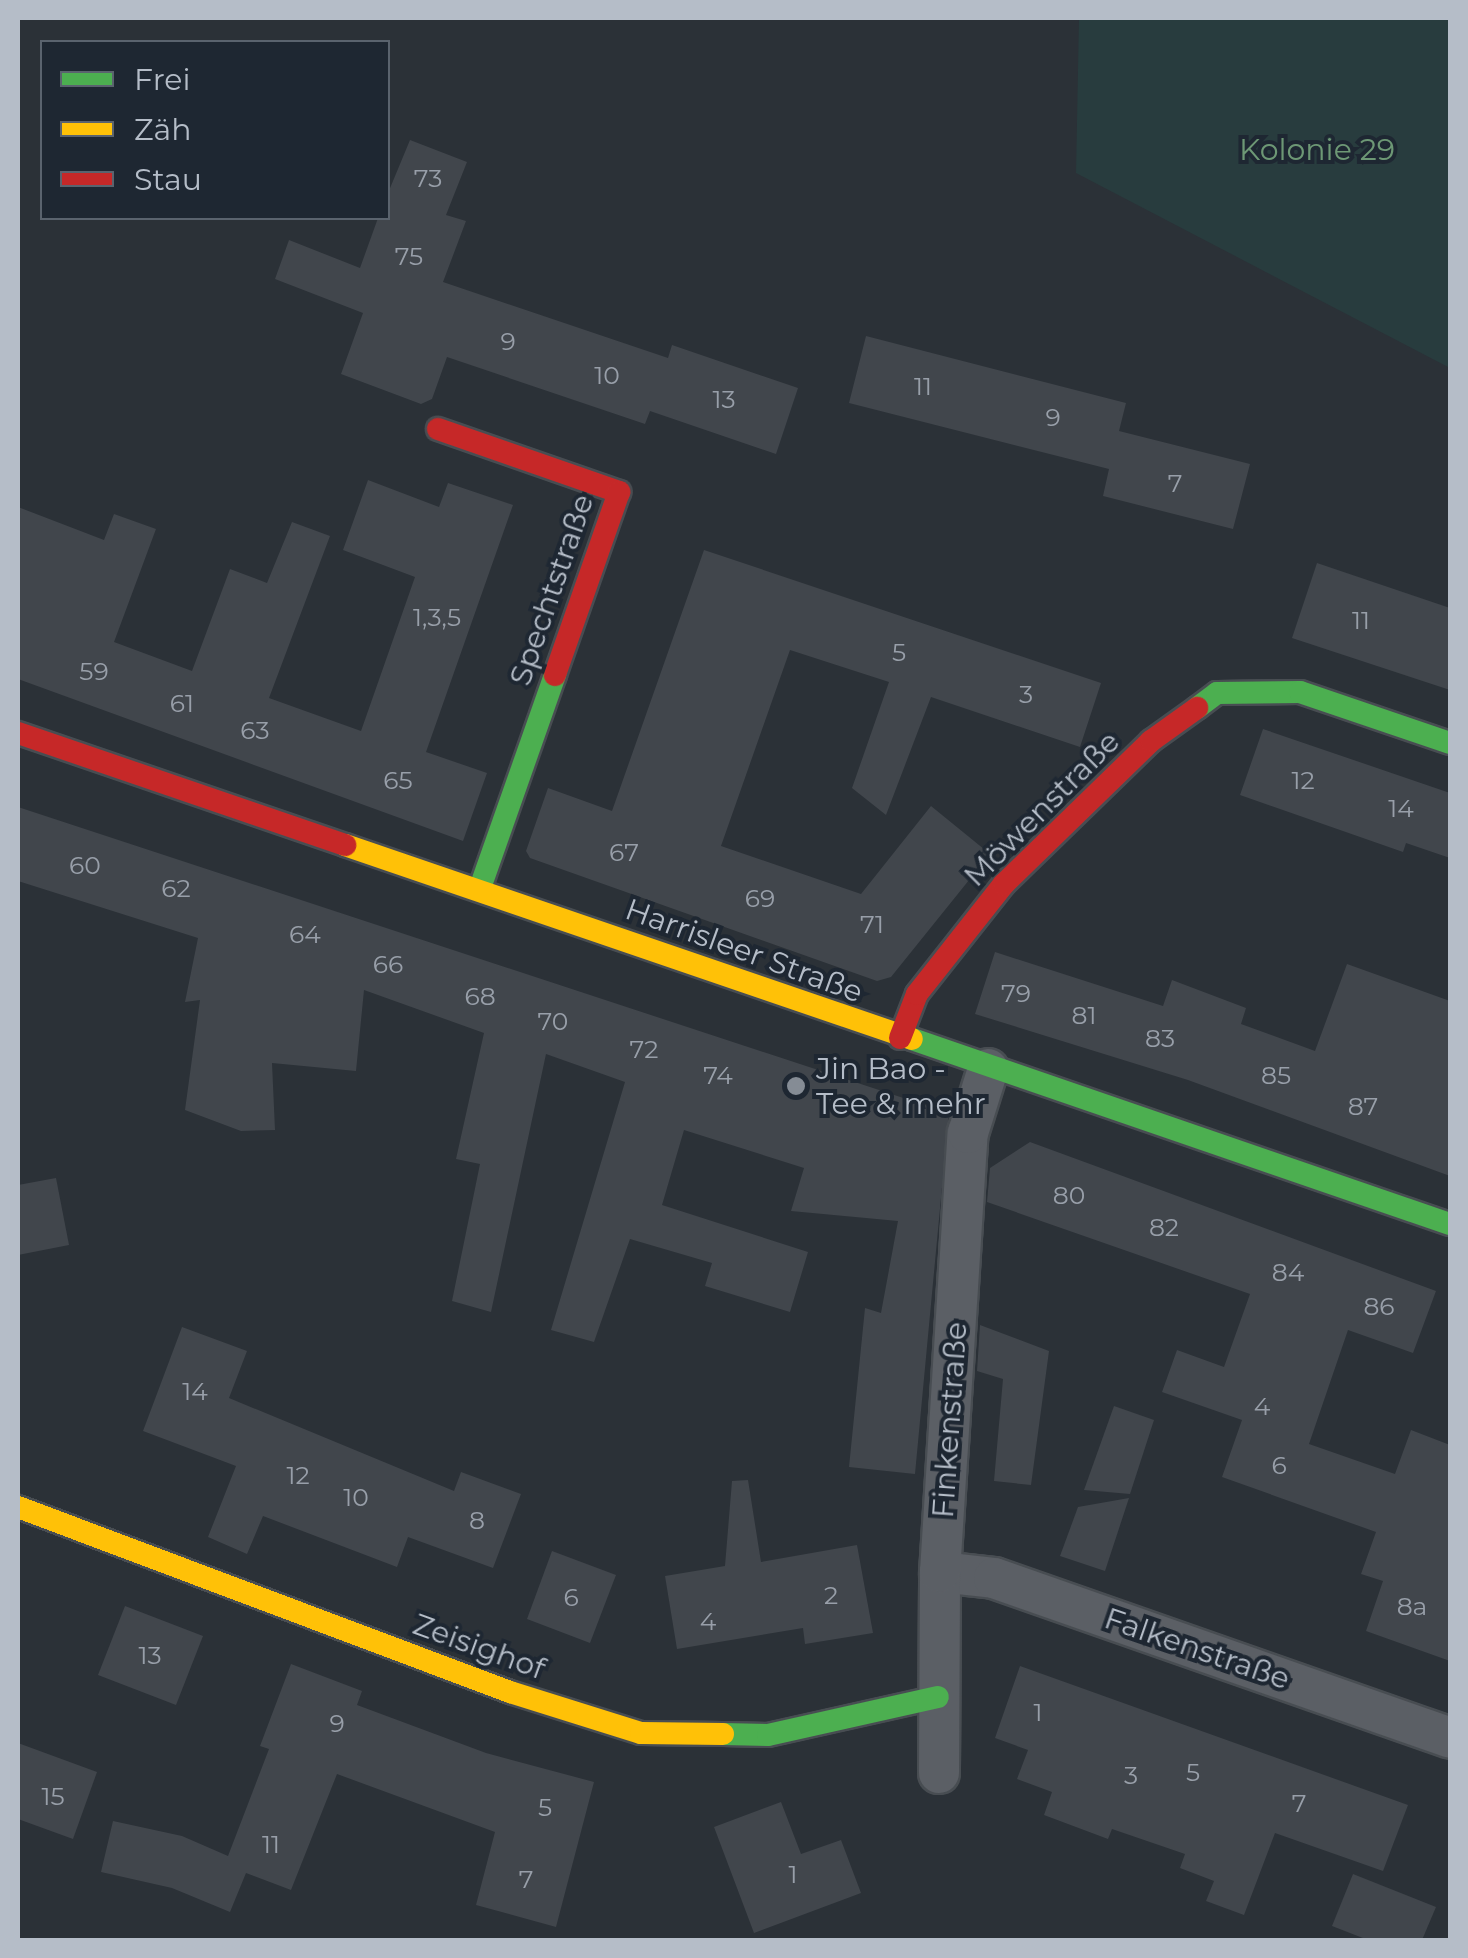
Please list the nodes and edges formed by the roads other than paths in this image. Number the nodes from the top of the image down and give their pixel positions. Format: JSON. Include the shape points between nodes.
{"nodes":[{"id":1,"x":438,"y":429,"type":"dead end"},
{"id":2,"x":18,"y":733,"type":"edge"},
{"id":3,"x":1450,"y":743,"type":"edge"},
{"id":4,"x":480,"y":888,"type":"junction"},
{"id":5,"x":900,"y":1038,"type":"junction"},
{"id":6,"x":988,"y":1069,"type":"junction"},
{"id":7,"x":1450,"y":1224,"type":"edge"},
{"id":8,"x":18,"y":1507,"type":"edge"},
{"id":9,"x":940,"y":1572,"type":"junction"},
{"id":10,"x":938,"y":1697,"type":"junction"},
{"id":11,"x":1450,"y":1738,"type":"edge"},
{"id":12,"x":939,"y":1773,"type":"dead end"}],
"edges":[{"from":1,"to":4,"type":"street","name":"Spechtstraße","via":[[619,492]]},
{"from":2,"to":4,"type":"street","name":"Harrisleer Straße"},
{"from":3,"to":5,"type":"street","name":"Möwenstraße","via":[[1300,692],[1217,693],[1150,741],[1004,884],[917,994]]},
{"from":4,"to":5,"type":"street","name":"Harrisleer Straße"},
{"from":5,"to":6,"type":"street","name":"Harrisleer Straße"},
{"from":6,"to":7,"type":"street","name":"Harrisleer Straße"},
{"from":6,"to":9,"type":"street","name":"Finkenstraße","via":[[968,1133]]},
{"from":8,"to":10,"type":"street","name":"Zeisighof","via":[[510,1692],[641,1733],[768,1735]]},
{"from":9,"to":10,"type":"street","name":"Finkenstraße"},
{"from":9,"to":11,"type":"street","name":"Falkenstraße","via":[[994,1578]]},
{"from":10,"to":12,"type":"street","name":"Finkenstraße"}]}
